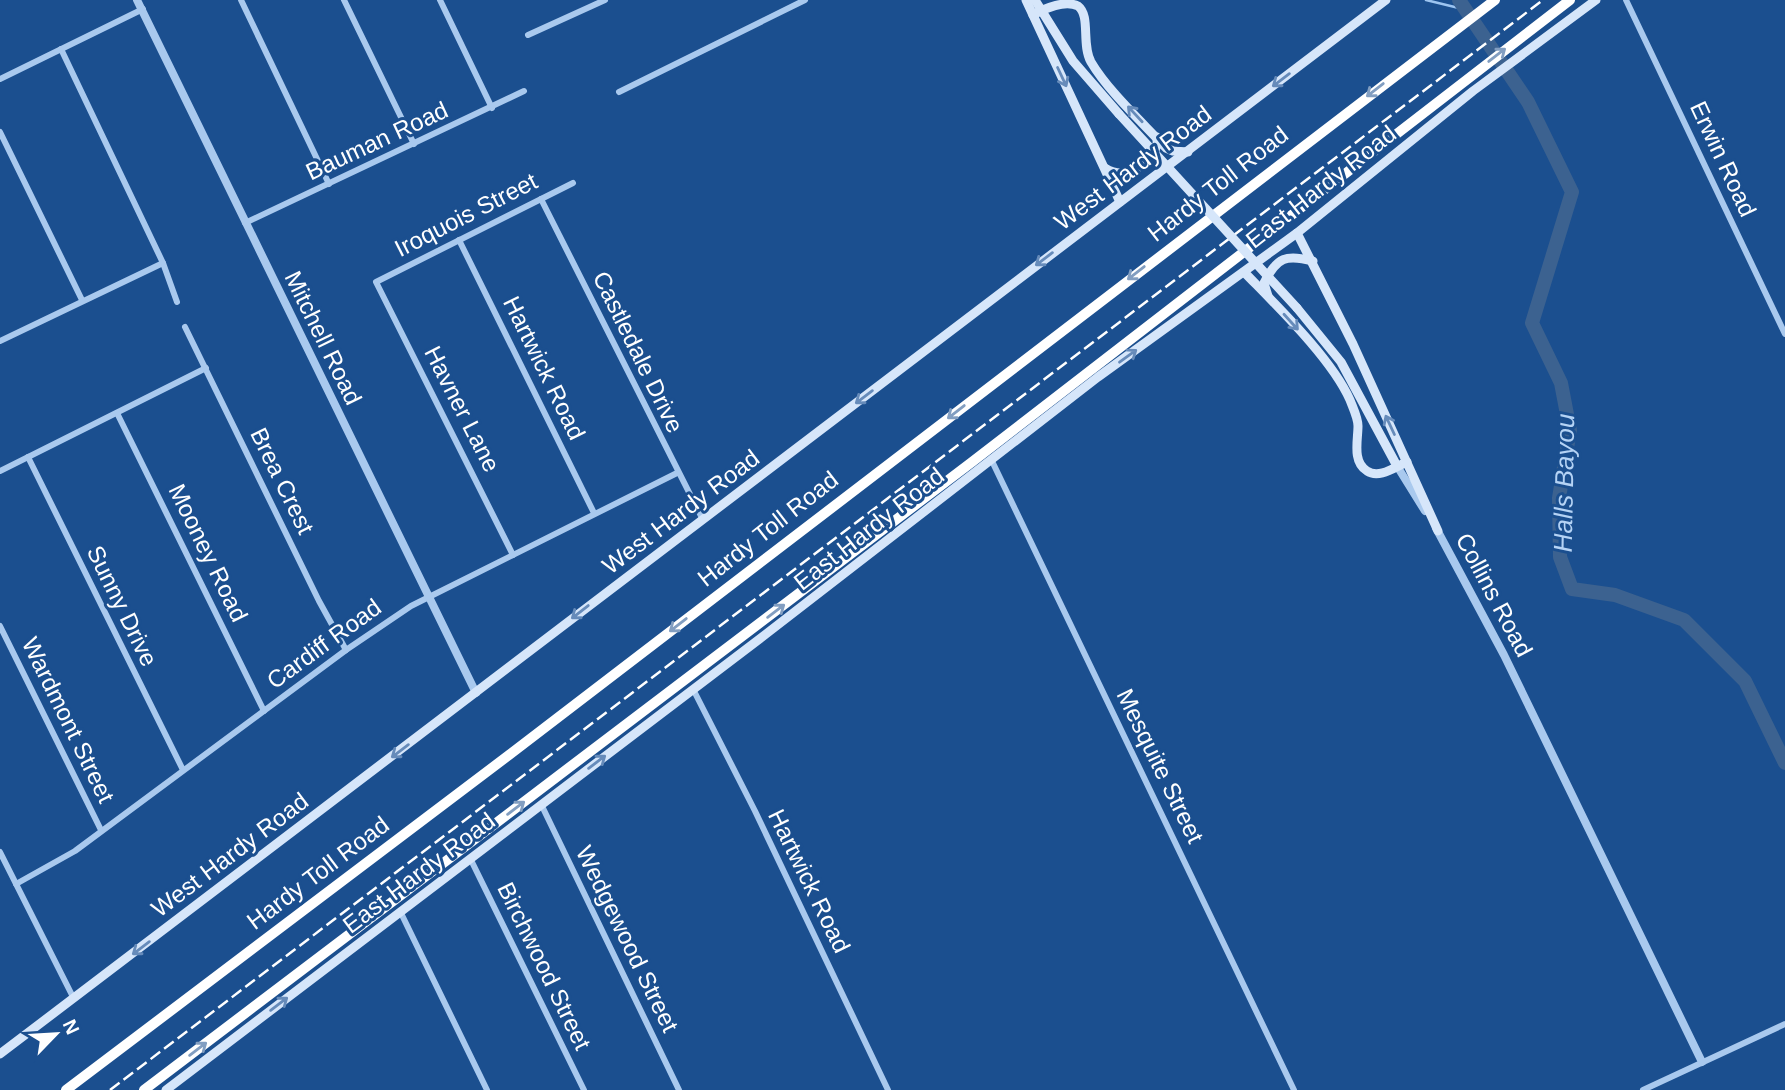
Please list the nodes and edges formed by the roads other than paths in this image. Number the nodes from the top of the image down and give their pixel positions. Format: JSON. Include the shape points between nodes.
{"nodes":[{"id":1,"x":137,"y":0,"type":"edge"},
{"id":2,"x":241,"y":0,"type":"edge"},
{"id":3,"x":344,"y":0,"type":"edge"},
{"id":4,"x":440,"y":0,"type":"edge"},
{"id":5,"x":605,"y":0,"type":"edge"},
{"id":6,"x":805,"y":0,"type":"edge"},
{"id":7,"x":1026,"y":0,"type":"edge"},
{"id":8,"x":1035,"y":0,"type":"edge"},
{"id":9,"x":1386,"y":0,"type":"edge"},
{"id":10,"x":1495,"y":0,"type":"edge"},
{"id":11,"x":1570,"y":0,"type":"edge"},
{"id":12,"x":1596,"y":0,"type":"edge"},
{"id":13,"x":1626,"y":0,"type":"edge"},
{"id":14,"x":143,"y":9,"type":"junction"},
{"id":15,"x":1037,"y":13,"type":"junction"},
{"id":16,"x":528,"y":35,"type":"dead end"},
{"id":17,"x":61,"y":49,"type":"junction"},
{"id":18,"x":0,"y":79,"type":"edge"},
{"id":19,"x":524,"y":91,"type":"dead end"},
{"id":20,"x":619,"y":92,"type":"dead end"},
{"id":21,"x":492,"y":108,"type":"junction"},
{"id":22,"x":0,"y":132,"type":"edge"},
{"id":23,"x":1157,"y":137,"type":"junction"},
{"id":24,"x":414,"y":144,"type":"junction"},
{"id":25,"x":1188,"y":152,"type":"junction"},
{"id":26,"x":1105,"y":168,"type":"junction"},
{"id":27,"x":573,"y":183,"type":"dead end"},
{"id":28,"x":329,"y":184,"type":"junction"},
{"id":29,"x":541,"y":199,"type":"junction"},
{"id":30,"x":1120,"y":202,"type":"junction"},
{"id":31,"x":245,"y":223,"type":"junction"},
{"id":32,"x":1297,"y":233,"type":"junction"},
{"id":33,"x":459,"y":240,"type":"junction"},
{"id":34,"x":1313,"y":261,"type":"junction"},
{"id":35,"x":163,"y":263,"type":"junction"},
{"id":36,"x":1244,"y":272,"type":"junction"},
{"id":37,"x":376,"y":282,"type":"joint"},
{"id":38,"x":1269,"y":298,"type":"junction"},
{"id":39,"x":82,"y":300,"type":"junction"},
{"id":40,"x":177,"y":302,"type":"dead end"},
{"id":41,"x":185,"y":327,"type":"dead end"},
{"id":42,"x":1785,"y":334,"type":"edge"},
{"id":43,"x":0,"y":341,"type":"edge"},
{"id":44,"x":206,"y":368,"type":"junction"},
{"id":45,"x":117,"y":413,"type":"junction"},
{"id":46,"x":28,"y":457,"type":"junction"},
{"id":47,"x":990,"y":459,"type":"junction"},
{"id":48,"x":1407,"y":462,"type":"junction"},
{"id":49,"x":1397,"y":466,"type":"junction"},
{"id":50,"x":0,"y":471,"type":"edge"},
{"id":51,"x":677,"y":473,"type":"junction"},
{"id":52,"x":594,"y":513,"type":"junction"},
{"id":53,"x":703,"y":520,"type":"junction"},
{"id":54,"x":1438,"y":531,"type":"junction"},
{"id":55,"x":513,"y":555,"type":"junction"},
{"id":56,"x":429,"y":597,"type":"junction"},
{"id":57,"x":0,"y":626,"type":"edge"},
{"id":58,"x":346,"y":650,"type":"junction"},
{"id":59,"x":692,"y":689,"type":"junction"},
{"id":60,"x":476,"y":693,"type":"junction"},
{"id":61,"x":264,"y":710,"type":"junction"},
{"id":62,"x":183,"y":770,"type":"junction"},
{"id":63,"x":541,"y":804,"type":"junction"},
{"id":64,"x":101,"y":830,"type":"junction"},
{"id":65,"x":0,"y":852,"type":"edge"},
{"id":66,"x":470,"y":858,"type":"junction"},
{"id":67,"x":16,"y":884,"type":"junction"},
{"id":68,"x":400,"y":911,"type":"junction"},
{"id":69,"x":74,"y":999,"type":"junction"},
{"id":70,"x":1785,"y":1024,"type":"edge"},
{"id":71,"x":0,"y":1054,"type":"edge"},
{"id":72,"x":1702,"y":1062,"type":"junction"},
{"id":73,"x":66,"y":1090,"type":"edge"},
{"id":74,"x":144,"y":1090,"type":"edge"},
{"id":75,"x":166,"y":1090,"type":"edge"},
{"id":76,"x":487,"y":1090,"type":"edge"},
{"id":77,"x":584,"y":1090,"type":"edge"},
{"id":78,"x":678,"y":1090,"type":"edge"},
{"id":79,"x":888,"y":1090,"type":"edge"},
{"id":80,"x":1294,"y":1090,"type":"edge"},
{"id":81,"x":1643,"y":1090,"type":"edge"}],
"edges":[{"from":1,"to":14,"type":"street","name":"Mitchell Road"},
{"from":2,"to":28,"type":"street"},
{"from":3,"to":24,"type":"street"},
{"from":4,"to":21,"type":"street"},
{"from":5,"to":16,"type":"street"},
{"from":6,"to":20,"type":"street"},
{"from":7,"to":15,"type":"main road"},
{"from":8,"to":15,"type":"main road"},
{"from":9,"to":25,"type":"main road","name":"West Hardy Road","one_way":true},
{"from":10,"to":73,"type":"highway","name":"Hardy Toll Road","one_way":true},
{"from":74,"to":11,"type":"highway","one_way":true,"via":[[1246,253]]},
{"from":12,"to":32,"type":"main road","name":"East Hardy Road","via":[[1473,90]]},
{"from":13,"to":42,"type":"street","name":"Erwin Road"},
{"from":14,"to":17,"type":"street"},
{"from":14,"to":31,"type":"street","name":"Mitchell Road"},
{"from":23,"to":15,"type":"main road","one_way":true,"via":[[1092,64],[1084,39],[1086,18],[1078,6],[1066,2]]},
{"from":15,"to":26,"type":"main road","one_way":true},
{"from":15,"to":49,"type":"main road","name":"Collins Road","bridge":true,"via":[[1119,114],[1341,362]]},
{"from":17,"to":18,"type":"street"},
{"from":17,"to":35,"type":"street"},
{"from":19,"to":21,"type":"street","name":"Bauman Road"},
{"from":21,"to":24,"type":"street","name":"Bauman Road"},
{"from":22,"to":39,"type":"street"},
{"from":23,"to":25,"type":"main road","via":[[1173,152]]},
{"from":23,"to":26,"type":"main road","via":[[1156,152],[1132,172],[1118,174]]},
{"from":24,"to":28,"type":"street","name":"Bauman Road"},
{"from":25,"to":30,"type":"main road","name":"West Hardy Road"},
{"from":26,"to":30,"type":"main road"},
{"from":27,"to":29,"type":"street","name":"Iroquois Street"},
{"from":28,"to":31,"type":"street","name":"Bauman Road"},
{"from":29,"to":33,"type":"street","name":"Iroquois Street"},
{"from":29,"to":51,"type":"street","name":"Castledale Drive"},
{"from":30,"to":53,"type":"main road","name":"West Hardy Road","one_way":true},
{"from":31,"to":56,"type":"street","name":"Mitchell Road"},
{"from":32,"to":34,"type":"main road"},
{"from":32,"to":36,"type":"main road","name":"East Hardy Road"},
{"from":33,"to":37,"type":"street","name":"Iroquois Street"},
{"from":33,"to":52,"type":"street","name":"Hartwick Road"},
{"from":34,"to":38,"type":"main road","via":[[1295,256],[1283,259],[1264,283]]},
{"from":48,"to":34,"type":"main road","one_way":true},
{"from":35,"to":39,"type":"street"},
{"from":35,"to":40,"type":"street"},
{"from":36,"to":38,"type":"main road"},
{"from":47,"to":36,"type":"main road","name":"East Hardy Road","one_way":true},
{"from":37,"to":55,"type":"street","name":"Havner Lane"},
{"from":38,"to":49,"type":"main road","one_way":true,"via":[[1341,383],[1356,418],[1359,461],[1365,470],[1383,473]]},
{"from":39,"to":43,"type":"street"},
{"from":41,"to":44,"type":"street","name":"Brea Crest"},
{"from":44,"to":45,"type":"street"},
{"from":44,"to":58,"type":"street","name":"Brea Crest"},
{"from":45,"to":46,"type":"street"},
{"from":45,"to":61,"type":"street","name":"Mooney Road"},
{"from":46,"to":50,"type":"street"},
{"from":46,"to":62,"type":"street","name":"Sunny Drive"},
{"from":47,"to":59,"type":"main road","name":"East Hardy Road"},
{"from":47,"to":80,"type":"street","name":"Mesquite Street"},
{"from":48,"to":49,"type":"main road"},
{"from":48,"to":54,"type":"main road"},
{"from":49,"to":54,"type":"street","name":"Collins Road"},
{"from":51,"to":52,"type":"street","name":"Cardiff Road"},
{"from":51,"to":53,"type":"street","name":"Castledale Drive"},
{"from":52,"to":55,"type":"street","name":"Cardiff Road"},
{"from":53,"to":60,"type":"main road","name":"West Hardy Road","one_way":true},
{"from":54,"to":72,"type":"street","name":"Collins Road","via":[[1510,667]]},
{"from":55,"to":56,"type":"street","name":"Cardiff Road"},
{"from":56,"to":58,"type":"street","name":"Cardiff Road"},
{"from":56,"to":60,"type":"street","name":"Mitchell Road"},
{"from":57,"to":64,"type":"street","name":"Wardmont Street"},
{"from":58,"to":61,"type":"street","name":"Cardiff Road"},
{"from":63,"to":59,"type":"main road","name":"East Hardy Road","one_way":true},
{"from":59,"to":79,"type":"street","name":"Hartwick Road"},
{"from":60,"to":69,"type":"main road","name":"West Hardy Road","one_way":true},
{"from":61,"to":62,"type":"street","name":"Cardiff Road"},
{"from":62,"to":64,"type":"street","name":"Cardiff Road"},
{"from":63,"to":66,"type":"main road","name":"East Hardy Road"},
{"from":63,"to":78,"type":"street","name":"Wedgewood Street"},
{"from":64,"to":67,"type":"street","name":"Cardiff Road","via":[[75,851]]},
{"from":65,"to":67,"type":"street"},
{"from":66,"to":68,"type":"main road","name":"East Hardy Road"},
{"from":66,"to":77,"type":"street","name":"Birchwood Street"},
{"from":67,"to":69,"type":"street"},
{"from":75,"to":68,"type":"main road","name":"East Hardy Road","one_way":true},
{"from":68,"to":76,"type":"street"},
{"from":69,"to":71,"type":"main road","name":"West Hardy Road"},
{"from":70,"to":72,"type":"street"},
{"from":72,"to":81,"type":"street"}]}
